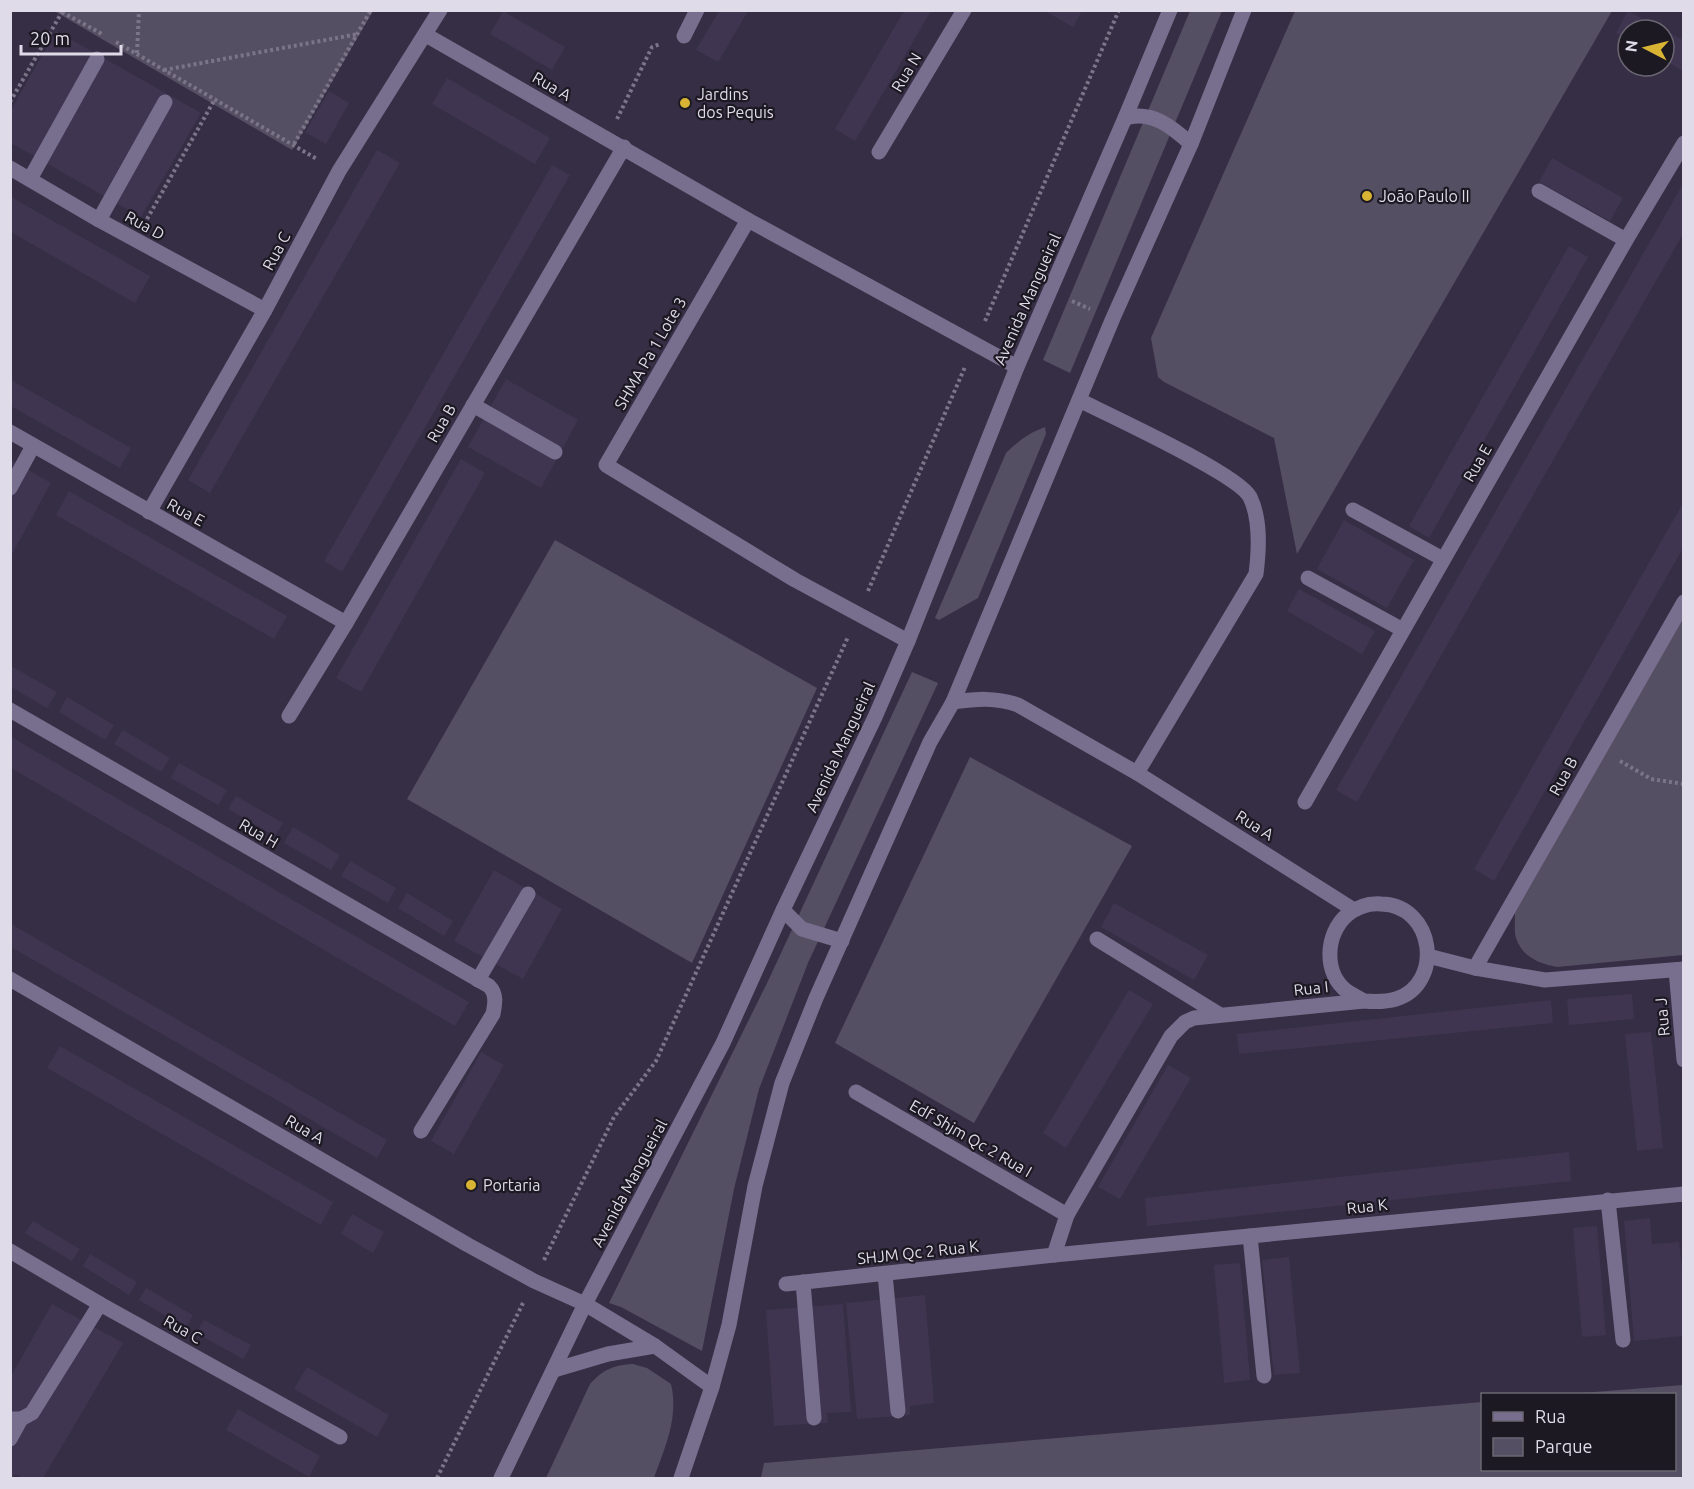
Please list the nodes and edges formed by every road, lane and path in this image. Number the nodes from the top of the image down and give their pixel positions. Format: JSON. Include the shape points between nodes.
{"nodes":[{"id":1,"x":139,"y":10,"type":"edge"},
{"id":2,"x":371,"y":10,"type":"edge"},
{"id":3,"x":440,"y":10,"type":"edge"},
{"id":4,"x":697,"y":10,"type":"edge"},
{"id":5,"x":964,"y":10,"type":"edge"},
{"id":6,"x":1119,"y":10,"type":"edge"},
{"id":7,"x":1170,"y":10,"type":"edge"},
{"id":8,"x":1244,"y":10,"type":"edge"},
{"id":9,"x":61,"y":11,"type":"edge"},
{"id":10,"x":358,"y":34,"type":"junction"},
{"id":11,"x":426,"y":34,"type":"junction"},
{"id":12,"x":684,"y":36,"type":"joint"},
{"id":13,"x":137,"y":53,"type":"junction"},
{"id":14,"x":97,"y":59,"type":"dead end"},
{"id":15,"x":164,"y":70,"type":"junction"},
{"id":16,"x":215,"y":99,"type":"junction"},
{"id":17,"x":10,"y":102,"type":"edge"},
{"id":18,"x":165,"y":102,"type":"dead end"},
{"id":19,"x":1125,"y":118,"type":"junction"},
{"id":20,"x":608,"y":138,"type":"junction"},
{"id":21,"x":1683,"y":143,"type":"edge"},
{"id":22,"x":294,"y":144,"type":"junction"},
{"id":23,"x":1191,"y":144,"type":"junction"},
{"id":24,"x":624,"y":147,"type":"junction"},
{"id":25,"x":879,"y":152,"type":"dead end"},
{"id":26,"x":10,"y":168,"type":"edge"},
{"id":27,"x":339,"y":171,"type":"junction"},
{"id":28,"x":30,"y":179,"type":"junction"},
{"id":29,"x":1539,"y":191,"type":"dead end"},
{"id":30,"x":99,"y":220,"type":"junction"},
{"id":31,"x":748,"y":220,"type":"junction"},
{"id":32,"x":142,"y":228,"type":"dead end"},
{"id":33,"x":1626,"y":240,"type":"junction"},
{"id":34,"x":1050,"y":292,"type":"junction"},
{"id":35,"x":265,"y":310,"type":"junction"},
{"id":36,"x":1113,"y":318,"type":"junction"},
{"id":37,"x":975,"y":344,"type":"junction"},
{"id":38,"x":1017,"y":367,"type":"junction"},
{"id":39,"x":1079,"y":400,"type":"junction"},
{"id":40,"x":473,"y":405,"type":"junction"},
{"id":41,"x":10,"y":432,"type":"edge"},
{"id":42,"x":33,"y":446,"type":"junction"},
{"id":43,"x":555,"y":452,"type":"dead end"},
{"id":44,"x":10,"y":488,"type":"edge"},
{"id":45,"x":1353,"y":510,"type":"dead end"},
{"id":46,"x":149,"y":512,"type":"junction"},
{"id":47,"x":1443,"y":559,"type":"junction"},
{"id":48,"x":1308,"y":578,"type":"dead end"},
{"id":49,"x":1683,"y":602,"type":"edge"},
{"id":50,"x":858,"y":614,"type":"junction"},
{"id":51,"x":346,"y":623,"type":"junction"},
{"id":52,"x":1403,"y":630,"type":"junction"},
{"id":53,"x":908,"y":641,"type":"junction"},
{"id":54,"x":952,"y":702,"type":"junction"},
{"id":55,"x":10,"y":710,"type":"edge"},
{"id":56,"x":289,"y":716,"type":"dead end"},
{"id":57,"x":1598,"y":749,"type":"junction"},
{"id":58,"x":1137,"y":773,"type":"junction"},
{"id":59,"x":1683,"y":784,"type":"edge"},
{"id":60,"x":1305,"y":802,"type":"dead end"},
{"id":61,"x":528,"y":894,"type":"dead end"},
{"id":62,"x":783,"y":910,"type":"junction"},
{"id":63,"x":1354,"y":910,"type":"junction"},
{"id":64,"x":1097,"y":939,"type":"dead end"},
{"id":65,"x":842,"y":941,"type":"junction"},
{"id":66,"x":1428,"y":956,"type":"junction"},
{"id":67,"x":1475,"y":968,"type":"junction"},
{"id":68,"x":1680,"y":970,"type":"edge"},
{"id":69,"x":10,"y":979,"type":"edge"},
{"id":70,"x":484,"y":983,"type":"junction"},
{"id":71,"x":1365,"y":1001,"type":"junction"},
{"id":72,"x":1220,"y":1015,"type":"junction"},
{"id":73,"x":1683,"y":1060,"type":"edge"},
{"id":74,"x":856,"y":1092,"type":"dead end"},
{"id":75,"x":422,"y":1131,"type":"dead end"},
{"id":76,"x":1683,"y":1194,"type":"edge"},
{"id":77,"x":1608,"y":1200,"type":"junction"},
{"id":78,"x":1067,"y":1215,"type":"junction"},
{"id":79,"x":1250,"y":1236,"type":"junction"},
{"id":80,"x":10,"y":1251,"type":"edge"},
{"id":81,"x":1054,"y":1255,"type":"junction"},
{"id":82,"x":885,"y":1274,"type":"junction"},
{"id":83,"x":534,"y":1281,"type":"junction"},
{"id":84,"x":803,"y":1282,"type":"junction"},
{"id":85,"x":786,"y":1284,"type":"dead end"},
{"id":86,"x":100,"y":1304,"type":"junction"},
{"id":87,"x":585,"y":1304,"type":"junction"},
{"id":88,"x":1623,"y":1340,"type":"dead end"},
{"id":89,"x":655,"y":1346,"type":"junction"},
{"id":90,"x":554,"y":1370,"type":"junction"},
{"id":91,"x":1264,"y":1376,"type":"dead end"},
{"id":92,"x":712,"y":1387,"type":"junction"},
{"id":93,"x":897,"y":1411,"type":"dead end"},
{"id":94,"x":814,"y":1418,"type":"dead end"},
{"id":95,"x":16,"y":1419,"type":"edge"},
{"id":96,"x":339,"y":1437,"type":"dead end"},
{"id":97,"x":10,"y":1438,"type":"edge"},
{"id":98,"x":437,"y":1479,"type":"edge"},
{"id":99,"x":501,"y":1479,"type":"edge"},
{"id":100,"x":681,"y":1479,"type":"edge"}],
"edges":[{"from":1,"to":13,"type":"path"},
{"from":2,"to":10,"type":"path"},
{"from":3,"to":11,"type":"street","name":"Rua C"},
{"from":4,"to":12,"type":"street"},
{"from":5,"to":25,"type":"street","name":"Rua N"},
{"from":6,"to":37,"type":"path"},
{"from":7,"to":19,"type":"street","name":"Avenida Mangueiral"},
{"from":8,"to":23,"type":"street"},
{"from":9,"to":13,"type":"path"},
{"from":9,"to":17,"type":"path"},
{"from":10,"to":15,"type":"path"},
{"from":10,"to":22,"type":"path"},
{"from":11,"to":20,"type":"street","name":"Rua A"},
{"from":11,"to":27,"type":"street","name":"Rua C"},
{"from":12,"to":20,"type":"path","via":[[652,47]]},
{"from":13,"to":15,"type":"path"},
{"from":14,"to":28,"type":"street"},
{"from":15,"to":16,"type":"path"},
{"from":16,"to":22,"type":"path"},
{"from":16,"to":32,"type":"path"},
{"from":18,"to":30,"type":"street"},
{"from":19,"to":23,"type":"street","via":[[1136,115],[1157,119]]},
{"from":19,"to":34,"type":"street","name":"Avenida Mangueiral"},
{"from":20,"to":24,"type":"street","name":"Rua A"},
{"from":21,"to":33,"type":"street","name":"Rua E"},
{"from":22,"to":27,"type":"path"},
{"from":23,"to":36,"type":"street"},
{"from":24,"to":31,"type":"street","name":"Rua A"},
{"from":24,"to":40,"type":"street","name":"Rua B"},
{"from":26,"to":28,"type":"street","name":"Rua D"},
{"from":27,"to":35,"type":"street","name":"Rua C"},
{"from":28,"to":30,"type":"street","name":"Rua D"},
{"from":29,"to":33,"type":"street"},
{"from":30,"to":35,"type":"street","name":"Rua D"},
{"from":31,"to":37,"type":"street"},
{"from":31,"to":50,"type":"street","name":"SHMA Pa 1 Lote 3","via":[[606,465]]},
{"from":33,"to":47,"type":"street","name":"Rua E"},
{"from":34,"to":36,"type":"path"},
{"from":34,"to":38,"type":"street","name":"Avenida Mangueiral"},
{"from":35,"to":46,"type":"street","name":"Rua C"},
{"from":36,"to":39,"type":"street"},
{"from":37,"to":38,"type":"street"},
{"from":37,"to":50,"type":"path"},
{"from":38,"to":53,"type":"street","name":"Avenida Mangueiral"},
{"from":39,"to":54,"type":"street"},
{"from":39,"to":58,"type":"street","via":[[1238,485],[1249,496],[1257,525],[1256,574]]},
{"from":40,"to":43,"type":"street"},
{"from":40,"to":51,"type":"street","name":"Rua B"},
{"from":41,"to":42,"type":"street","name":"Rua E"},
{"from":42,"to":44,"type":"street"},
{"from":42,"to":46,"type":"street","name":"Rua E"},
{"from":45,"to":47,"type":"street"},
{"from":46,"to":51,"type":"street","name":"Rua E"},
{"from":47,"to":52,"type":"street","name":"Rua E"},
{"from":48,"to":52,"type":"street"},
{"from":49,"to":57,"type":"street","name":"Rua B"},
{"from":50,"to":53,"type":"street","name":"SHMA Pa 1 Lote 3"},
{"from":50,"to":83,"type":"path","via":[[656,1060],[614,1118]]},
{"from":51,"to":56,"type":"street","name":"Rua B"},
{"from":52,"to":60,"type":"street","name":"Rua E"},
{"from":53,"to":62,"type":"street","name":"Avenida Mangueiral"},
{"from":54,"to":58,"type":"street","name":"Rua A","via":[[992,699],[1018,705]]},
{"from":54,"to":65,"type":"street","via":[[930,742]]},
{"from":55,"to":70,"type":"street","name":"Rua H"},
{"from":57,"to":59,"type":"path","via":[[1652,778]]},
{"from":57,"to":67,"type":"street","name":"Rua B"},
{"from":58,"to":63,"type":"street","name":"Rua A"},
{"from":61,"to":70,"type":"street"},
{"from":62,"to":65,"type":"street","via":[[802,929]]},
{"from":62,"to":87,"type":"street","name":"Avenida Mangueiral","via":[[723,1043]]},
{"from":63,"to":66,"type":"street","via":[[1371,903],[1405,910],[1418,922]]},
{"from":63,"to":71,"type":"street","via":[[1341,920],[1333,934],[1329,954],[1335,975],[1347,991]]},
{"from":64,"to":72,"type":"street"},
{"from":65,"to":92,"type":"street","via":[[782,1083],[755,1186],[729,1325]]},
{"from":66,"to":67,"type":"street"},
{"from":66,"to":71,"type":"street","name":"Rua I","via":[[1424,974],[1399,998]]},
{"from":67,"to":68,"type":"street","via":[[1545,980]]},
{"from":68,"to":73,"type":"street","name":"Rua J"},
{"from":69,"to":83,"type":"street","name":"Rua A"},
{"from":70,"to":75,"type":"street","via":[[493,991],[493,1014]]},
{"from":71,"to":72,"type":"street","name":"Rua I"},
{"from":72,"to":78,"type":"street","name":"Rua I","via":[[1194,1018],[1171,1036]]},
{"from":74,"to":78,"type":"street","name":"Edf Shjm Qc 2 Rua I"},
{"from":76,"to":77,"type":"street","name":"Rua K"},
{"from":77,"to":79,"type":"street","name":"Rua K"},
{"from":77,"to":88,"type":"street"},
{"from":78,"to":81,"type":"street","name":"Rua I"},
{"from":79,"to":81,"type":"street","name":"Rua K"},
{"from":79,"to":91,"type":"street"},
{"from":80,"to":86,"type":"street","name":"Rua C"},
{"from":81,"to":82,"type":"street","name":"SHJM Qc 2 Rua K"},
{"from":82,"to":84,"type":"street","name":"SHJM Qc 2 Rua K"},
{"from":82,"to":93,"type":"street"},
{"from":83,"to":87,"type":"street","name":"Rua A"},
{"from":83,"to":98,"type":"path"},
{"from":84,"to":85,"type":"street","name":"SHJM Qc 2 Rua K"},
{"from":84,"to":94,"type":"street"},
{"from":86,"to":95,"type":"street","via":[[32,1413]]},
{"from":86,"to":96,"type":"street","name":"Rua C"},
{"from":87,"to":89,"type":"street","name":"Rua A"},
{"from":87,"to":90,"type":"street","name":"Avenida Mangueiral"},
{"from":89,"to":90,"type":"street","via":[[608,1354]]},
{"from":89,"to":92,"type":"street","name":"Rua A"},
{"from":90,"to":99,"type":"street","name":"Avenida Mangueiral"},
{"from":92,"to":100,"type":"street"},
{"from":95,"to":97,"type":"street"}]}
